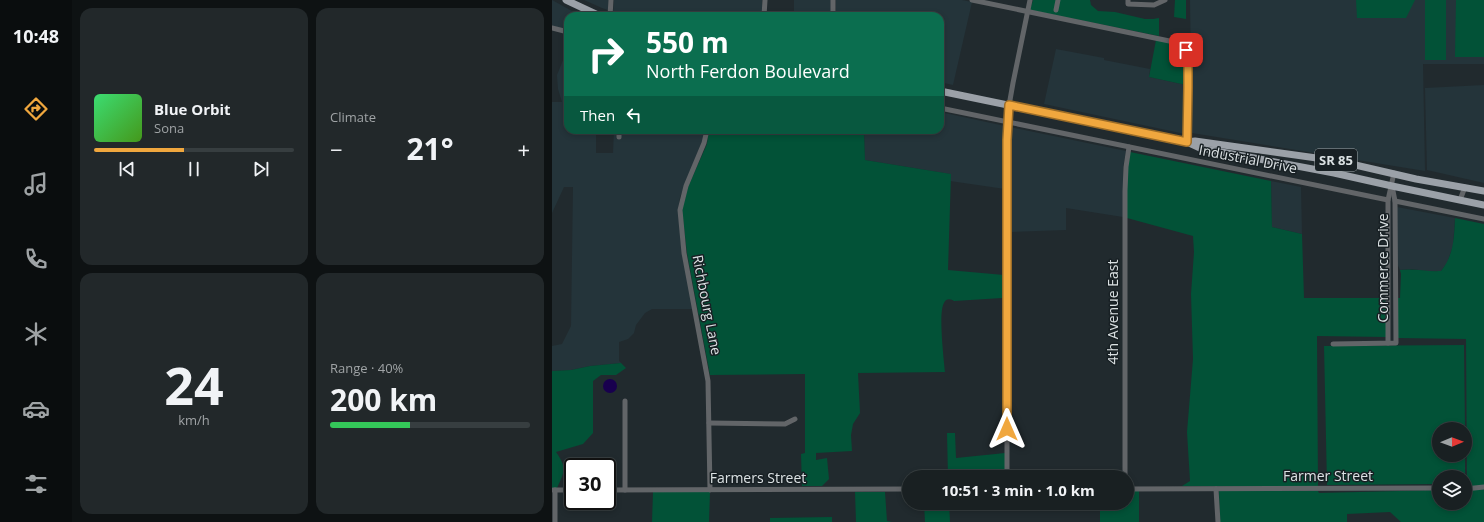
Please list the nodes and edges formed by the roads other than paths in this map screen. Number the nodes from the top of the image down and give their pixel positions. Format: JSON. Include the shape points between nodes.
{"nodes":[{"id":1,"x":566,"y":0,"type":"edge"},
{"id":2,"x":612,"y":0,"type":"edge"},
{"id":3,"x":765,"y":0,"type":"edge"},
{"id":4,"x":833,"y":0,"type":"edge"},
{"id":5,"x":972,"y":0,"type":"edge"},
{"id":6,"x":1030,"y":0,"type":"edge"},
{"id":7,"x":1058,"y":0,"type":"edge"},
{"id":8,"x":1128,"y":0,"type":"edge"},
{"id":9,"x":1165,"y":0,"type":"edge"},
{"id":10,"x":1056,"y":10,"type":"dead end"},
{"id":11,"x":1028,"y":11,"type":"junction"},
{"id":12,"x":592,"y":12,"type":"edge"},
{"id":13,"x":610,"y":12,"type":"edge"},
{"id":14,"x":764,"y":12,"type":"edge"},
{"id":15,"x":833,"y":12,"type":"edge"},
{"id":16,"x":552,"y":28,"type":"edge"},
{"id":17,"x":564,"y":31,"type":"edge"},
{"id":18,"x":944,"y":92,"type":"edge"},
{"id":19,"x":1009,"y":105,"type":"junction"},
{"id":20,"x":944,"y":109,"type":"edge"},
{"id":21,"x":1008,"y":122,"type":"junction"},
{"id":22,"x":705,"y":134,"type":"edge"},
{"id":23,"x":1187,"y":142,"type":"junction"},
{"id":24,"x":1129,"y":147,"type":"junction"},
{"id":25,"x":1338,"y":161,"type":"junction"},
{"id":26,"x":1334,"y":173,"type":"junction"},
{"id":27,"x":1394,"y":174,"type":"junction"},
{"id":28,"x":1392,"y":186,"type":"junction"},
{"id":29,"x":1465,"y":187,"type":"junction"},
{"id":30,"x":1484,"y":191,"type":"edge"},
{"id":31,"x":1388,"y":200,"type":"junction"},
{"id":32,"x":1460,"y":200,"type":"junction"},
{"id":33,"x":1395,"y":201,"type":"junction"},
{"id":34,"x":1484,"y":205,"type":"edge"},
{"id":35,"x":1484,"y":219,"type":"edge"},
{"id":36,"x":1388,"y":231,"type":"junction"},
{"id":37,"x":1395,"y":231,"type":"junction"},
{"id":38,"x":1388,"y":289,"type":"junction"},
{"id":39,"x":1395,"y":289,"type":"junction"},
{"id":40,"x":1333,"y":344,"type":"dead end"},
{"id":41,"x":1388,"y":344,"type":"junction"},
{"id":42,"x":625,"y":401,"type":"dead end"},
{"id":43,"x":795,"y":419,"type":"dead end"},
{"id":44,"x":709,"y":423,"type":"junction"},
{"id":45,"x":1007,"y":470,"type":"edge"},
{"id":46,"x":1125,"y":470,"type":"edge"},
{"id":47,"x":1484,"y":487,"type":"edge"},
{"id":48,"x":1432,"y":488,"type":"edge"},
{"id":49,"x":1472,"y":488,"type":"edge"},
{"id":50,"x":1134,"y":489,"type":"edge"},
{"id":51,"x":1216,"y":489,"type":"junction"},
{"id":52,"x":553,"y":490,"type":"edge"},
{"id":53,"x":564,"y":490,"type":"edge"},
{"id":54,"x":616,"y":490,"type":"edge"},
{"id":55,"x":624,"y":490,"type":"junction"},
{"id":56,"x":710,"y":490,"type":"junction"},
{"id":57,"x":902,"y":490,"type":"edge"},
{"id":58,"x":555,"y":522,"type":"edge"},
{"id":59,"x":1218,"y":522,"type":"edge"}],
"edges":[{"from":1,"to":12,"type":"main road"},
{"from":2,"to":13,"type":"street"},
{"from":3,"to":14,"type":"street"},
{"from":4,"to":15,"type":"street"},
{"from":5,"to":11,"type":"street"},
{"from":6,"to":11,"type":"street"},
{"from":7,"to":10,"type":"street"},
{"from":8,"to":9,"type":"street","via":[[1128,4],[1154,5]]},
{"from":11,"to":19,"type":"street"},
{"from":11,"to":23,"type":"street","via":[[1183,45],[1188,54]]},
{"from":16,"to":17,"type":"street"},
{"from":18,"to":19,"type":"main road","number":"SR 85"},
{"from":19,"to":21,"type":"street"},
{"from":19,"to":23,"type":"main road","number":"SR 85"},
{"from":20,"to":21,"type":"street","name":"Industrial Drive"},
{"from":21,"to":24,"type":"street","name":"Industrial Drive"},
{"from":21,"to":45,"type":"street"},
{"from":22,"to":44,"type":"street","name":"Richbourg Lane","via":[[680,210],[684,253],[707,370]]},
{"from":23,"to":25,"type":"main road","number":"SR 85"},
{"from":23,"to":26,"type":"main road","number":"SR 85","via":[[1200,148]]},
{"from":24,"to":31,"type":"street","name":"Industrial Drive"},
{"from":24,"to":46,"type":"street","name":"4th Avenue East","via":[[1125,192]]},
{"from":25,"to":26,"type":"street"},
{"from":25,"to":27,"type":"main road","number":"SR 85"},
{"from":26,"to":28,"type":"main road","number":"SR 85"},
{"from":27,"to":28,"type":"street","name":"Commerce Drive"},
{"from":27,"to":29,"type":"main road","number":"SR 85"},
{"from":28,"to":31,"type":"street","name":"Commerce Drive"},
{"from":28,"to":32,"type":"main road","number":"SR 85"},
{"from":28,"to":33,"type":"street","name":"Commerce Drive"},
{"from":29,"to":30,"type":"main road","number":"SR 85"},
{"from":29,"to":32,"type":"street"},
{"from":31,"to":36,"type":"street","name":"Commerce Drive"},
{"from":32,"to":34,"type":"main road","number":"SR 85"},
{"from":33,"to":35,"type":"street"},
{"from":33,"to":37,"type":"street","name":"Commerce Drive"},
{"from":36,"to":37,"type":"street"},
{"from":36,"to":38,"type":"street","name":"Commerce Drive"},
{"from":37,"to":39,"type":"street","name":"Commerce Drive"},
{"from":38,"to":39,"type":"street"},
{"from":38,"to":41,"type":"street","name":"Commerce Drive"},
{"from":39,"to":41,"type":"street","name":"Commerce Drive","via":[[1396,343]]},
{"from":40,"to":41,"type":"street","name":"Commerce Drive"},
{"from":42,"to":55,"type":"street"},
{"from":43,"to":44,"type":"street","via":[[785,424]]},
{"from":44,"to":56,"type":"street","name":"Richbourg Lane"},
{"from":47,"to":49,"type":"street"},
{"from":48,"to":51,"type":"street","name":"Farmer Street"},
{"from":50,"to":51,"type":"street"},
{"from":51,"to":59,"type":"street"},
{"from":52,"to":53,"type":"street"},
{"from":52,"to":58,"type":"street"},
{"from":54,"to":55,"type":"street","name":"Farmers Street"},
{"from":55,"to":56,"type":"street","name":"Farmers Street"},
{"from":56,"to":57,"type":"street","name":"Farmers Street"}]}
